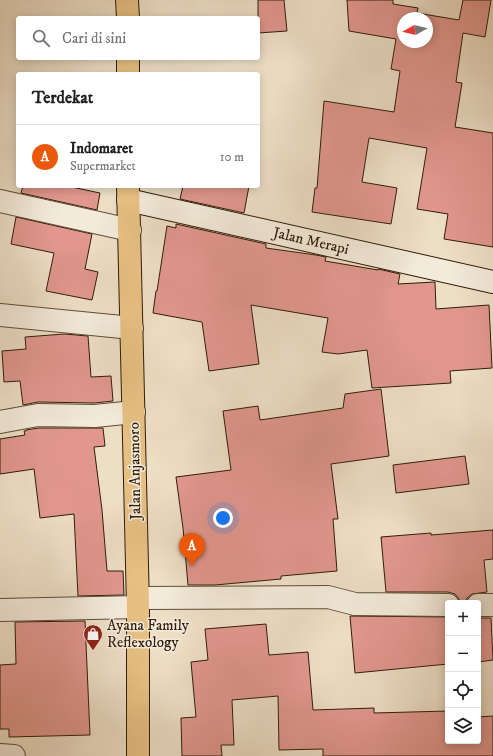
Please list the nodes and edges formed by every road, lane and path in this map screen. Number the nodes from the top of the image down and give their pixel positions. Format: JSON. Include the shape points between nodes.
{"nodes":[{"id":1,"x":128,"y":0,"type":"edge"},
{"id":2,"x":128,"y":16,"type":"edge"},
{"id":3,"x":128,"y":60,"type":"edge"},
{"id":4,"x":128,"y":72,"type":"edge"},
{"id":5,"x":128,"y":193,"type":"edge"},
{"id":6,"x":0,"y":201,"type":"edge"},
{"id":7,"x":130,"y":230,"type":"junction"},
{"id":8,"x":493,"y":282,"type":"edge"},
{"id":9,"x":0,"y":315,"type":"edge"},
{"id":10,"x":132,"y":328,"type":"junction"},
{"id":11,"x":134,"y":412,"type":"junction"},
{"id":12,"x":0,"y":422,"type":"edge"},
{"id":13,"x":138,"y":602,"type":"junction"},
{"id":14,"x":445,"y":605,"type":"edge"},
{"id":15,"x":481,"y":605,"type":"edge"},
{"id":16,"x":493,"y":605,"type":"edge"},
{"id":17,"x":0,"y":610,"type":"edge"},
{"id":18,"x":0,"y":755,"type":"edge"},
{"id":19,"x":14,"y":756,"type":"edge"},
{"id":20,"x":138,"y":756,"type":"edge"}],
"edges":[{"from":1,"to":2,"type":"main road"},
{"from":3,"to":4,"type":"main road"},
{"from":5,"to":7,"type":"main road","name":"Jalan Anjasmoro"},
{"from":5,"to":8,"type":"street","name":"Jalan Merapi"},
{"from":6,"to":7,"type":"street"},
{"from":7,"to":10,"type":"main road","name":"Jalan Anjasmoro"},
{"from":9,"to":10,"type":"street"},
{"from":10,"to":11,"type":"main road","name":"Jalan Anjasmoro"},
{"from":11,"to":12,"type":"street","via":[[94,416],[38,415]]},
{"from":11,"to":13,"type":"main road","name":"Jalan Anjasmoro"},
{"from":13,"to":14,"type":"street","via":[[328,596],[356,604]]},
{"from":13,"to":17,"type":"street"},
{"from":13,"to":20,"type":"main road","name":"Jalan Anjasmoro"},
{"from":15,"to":16,"type":"street"},
{"from":18,"to":19,"type":"street"}]}
